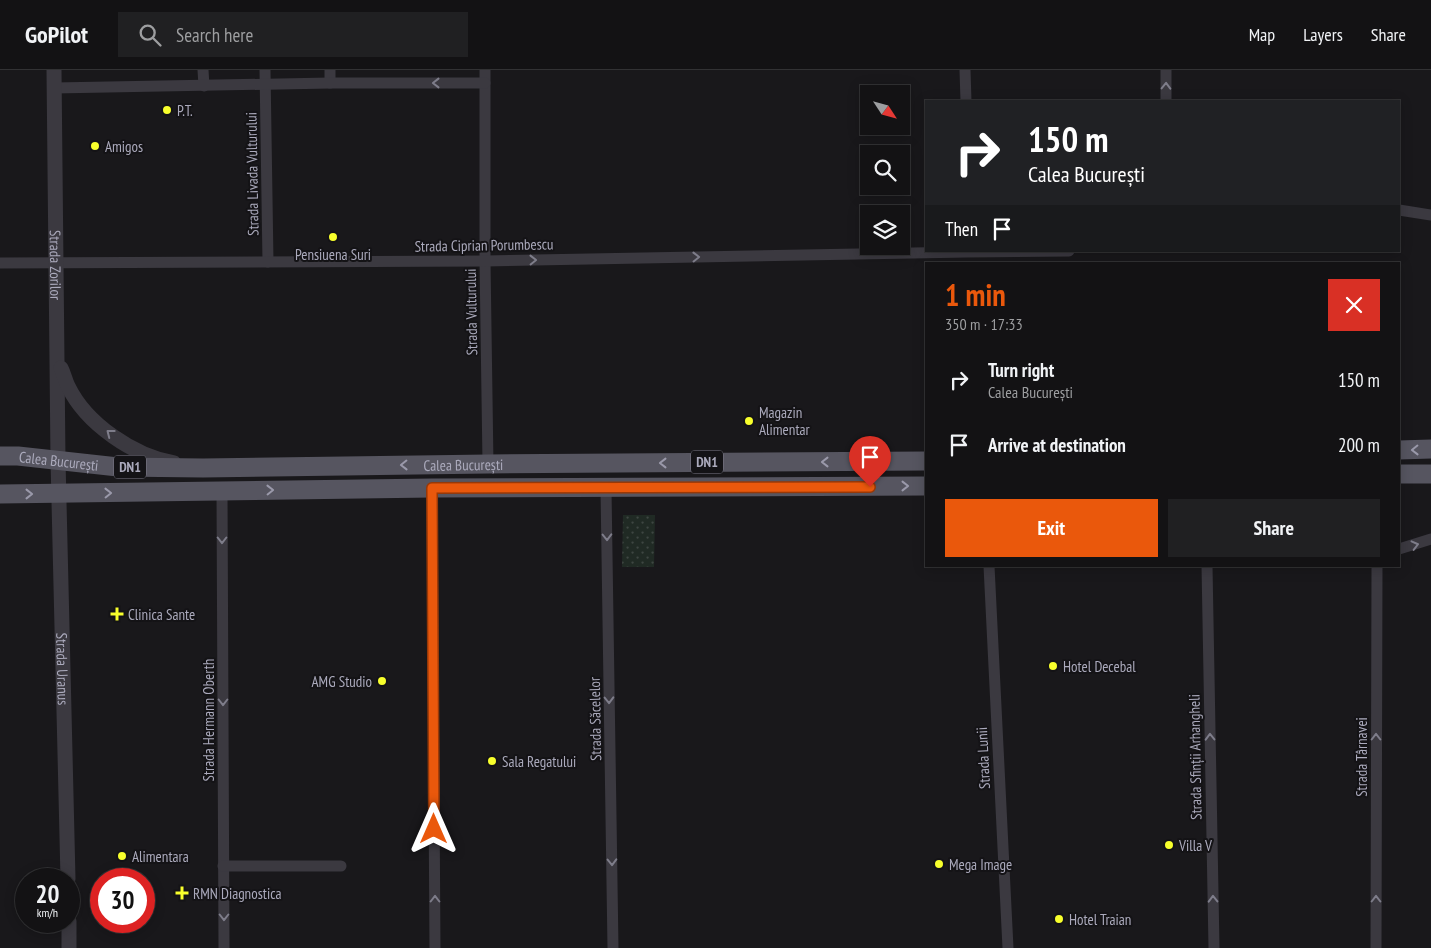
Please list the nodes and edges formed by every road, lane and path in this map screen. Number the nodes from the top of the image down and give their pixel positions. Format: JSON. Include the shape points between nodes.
{"nodes":[{"id":1,"x":54,"y":70,"type":"edge"},
{"id":2,"x":204,"y":70,"type":"edge"},
{"id":3,"x":265,"y":70,"type":"edge"},
{"id":4,"x":330,"y":70,"type":"edge"},
{"id":5,"x":485,"y":70,"type":"edge"},
{"id":6,"x":965,"y":70,"type":"edge"},
{"id":7,"x":1166,"y":70,"type":"edge"},
{"id":8,"x":330,"y":83,"type":"junction"},
{"id":9,"x":485,"y":83,"type":"junction"},
{"id":10,"x":266,"y":85,"type":"junction"},
{"id":11,"x":204,"y":86,"type":"junction"},
{"id":12,"x":54,"y":88,"type":"junction"},
{"id":13,"x":966,"y":100,"type":"edge"},
{"id":14,"x":1166,"y":100,"type":"edge"},
{"id":15,"x":1400,"y":210,"type":"edge"},
{"id":16,"x":1431,"y":215,"type":"edge"},
{"id":17,"x":925,"y":252,"type":"edge"},
{"id":18,"x":485,"y":261,"type":"junction"},
{"id":19,"x":268,"y":262,"type":"junction"},
{"id":20,"x":0,"y":263,"type":"edge"},
{"id":21,"x":56,"y":264,"type":"junction"},
{"id":22,"x":57,"y":356,"type":"junction"},
{"id":23,"x":1431,"y":449,"type":"edge"},
{"id":24,"x":1400,"y":450,"type":"edge"},
{"id":25,"x":0,"y":456,"type":"edge"},
{"id":26,"x":58,"y":460,"type":"junction"},
{"id":27,"x":925,"y":461,"type":"edge"},
{"id":28,"x":488,"y":464,"type":"junction"},
{"id":29,"x":203,"y":468,"type":"junction"},
{"id":30,"x":1400,"y":474,"type":"edge"},
{"id":31,"x":1431,"y":474,"type":"edge"},
{"id":32,"x":925,"y":486,"type":"edge"},
{"id":33,"x":432,"y":488,"type":"junction"},
{"id":34,"x":606,"y":488,"type":"junction"},
{"id":35,"x":222,"y":491,"type":"junction"},
{"id":36,"x":0,"y":494,"type":"edge"},
{"id":37,"x":59,"y":494,"type":"junction"},
{"id":38,"x":1431,"y":540,"type":"edge"},
{"id":39,"x":1400,"y":549,"type":"edge"},
{"id":40,"x":989,"y":567,"type":"edge"},
{"id":41,"x":1207,"y":567,"type":"edge"},
{"id":42,"x":1376,"y":567,"type":"edge"},
{"id":43,"x":223,"y":866,"type":"junction"},
{"id":44,"x":342,"y":866,"type":"dead end"},
{"id":45,"x":68,"y":868,"type":"edge"},
{"id":46,"x":69,"y":933,"type":"edge"},
{"id":47,"x":69,"y":948,"type":"edge"},
{"id":48,"x":224,"y":948,"type":"edge"},
{"id":49,"x":435,"y":948,"type":"edge"},
{"id":50,"x":613,"y":948,"type":"edge"},
{"id":51,"x":1008,"y":948,"type":"edge"},
{"id":52,"x":1214,"y":948,"type":"edge"},
{"id":53,"x":1376,"y":948,"type":"edge"}],
"edges":[{"from":1,"to":12,"type":"street","name":"Strada Zorilor"},
{"from":2,"to":11,"type":"street"},
{"from":3,"to":10,"type":"street","name":"Strada Livada Vulturului"},
{"from":4,"to":8,"type":"street"},
{"from":5,"to":9,"type":"street","name":"Strada Vulturului"},
{"from":6,"to":13,"type":"street"},
{"from":14,"to":7,"type":"street","one_way":true},
{"from":9,"to":8,"type":"street","one_way":true},
{"from":8,"to":10,"type":"street"},
{"from":9,"to":18,"type":"street","name":"Strada Vulturului"},
{"from":10,"to":11,"type":"street"},
{"from":10,"to":19,"type":"street","name":"Strada Livada Vulturului"},
{"from":11,"to":12,"type":"street"},
{"from":12,"to":21,"type":"street","name":"Strada Zorilor"},
{"from":15,"to":16,"type":"street"},
{"from":18,"to":17,"type":"street","name":"Strada Ciprian Porumbescu","one_way":true},
{"from":18,"to":19,"type":"street","name":"Strada Ciprian Porumbescu"},
{"from":18,"to":28,"type":"street","name":"Strada Vulturului"},
{"from":19,"to":21,"type":"street","name":"Strada Ciprian Porumbescu"},
{"from":20,"to":21,"type":"street","name":"Strada Ciprian Porumbescu"},
{"from":21,"to":22,"type":"street","name":"Strada Zorilor"},
{"from":22,"to":26,"type":"street","name":"Strada Zorilor"},
{"from":29,"to":22,"type":"street","one_way":true,"via":[[142,454],[109,433],[82,407],[68,387]]},
{"from":23,"to":24,"type":"main road","one_way":true},
{"from":25,"to":26,"type":"main road","name":"Calea București","number":"DN1"},
{"from":26,"to":29,"type":"main road","name":"Calea București","number":"DN1","via":[[118,467]]},
{"from":26,"to":37,"type":"street","name":"Strada Uranus"},
{"from":27,"to":28,"type":"main road","name":"Calea București","number":"DN1","one_way":true},
{"from":28,"to":29,"type":"main road","name":"Calea București","number":"DN1","one_way":true},
{"from":30,"to":31,"type":"main road"},
{"from":34,"to":32,"type":"main road","name":"Calea București","number":"DN1","one_way":true},
{"from":33,"to":34,"type":"main road","name":"Calea București","number":"DN1"},
{"from":35,"to":33,"type":"main road","name":"Calea București","number":"DN1","one_way":true},
{"from":49,"to":33,"type":"street","one_way":true},
{"from":34,"to":50,"type":"street","name":"Strada Săcelelor","one_way":true},
{"from":37,"to":35,"type":"main road","name":"Calea București","number":"DN1","one_way":true},
{"from":35,"to":43,"type":"street","name":"Strada Hermann Oberth","one_way":true},
{"from":36,"to":37,"type":"main road","name":"Calea București","number":"DN1","one_way":true},
{"from":37,"to":45,"type":"street","name":"Strada Uranus"},
{"from":39,"to":38,"type":"street","one_way":true},
{"from":40,"to":51,"type":"street","name":"Strada Lunii"},
{"from":52,"to":41,"type":"street","name":"Strada Sfinții Arhangheli","one_way":true},
{"from":53,"to":42,"type":"street","name":"Strada Târnavei","one_way":true},
{"from":43,"to":44,"type":"street"},
{"from":43,"to":48,"type":"street","name":"Strada Hermann Oberth","one_way":true},
{"from":46,"to":47,"type":"street"}]}
